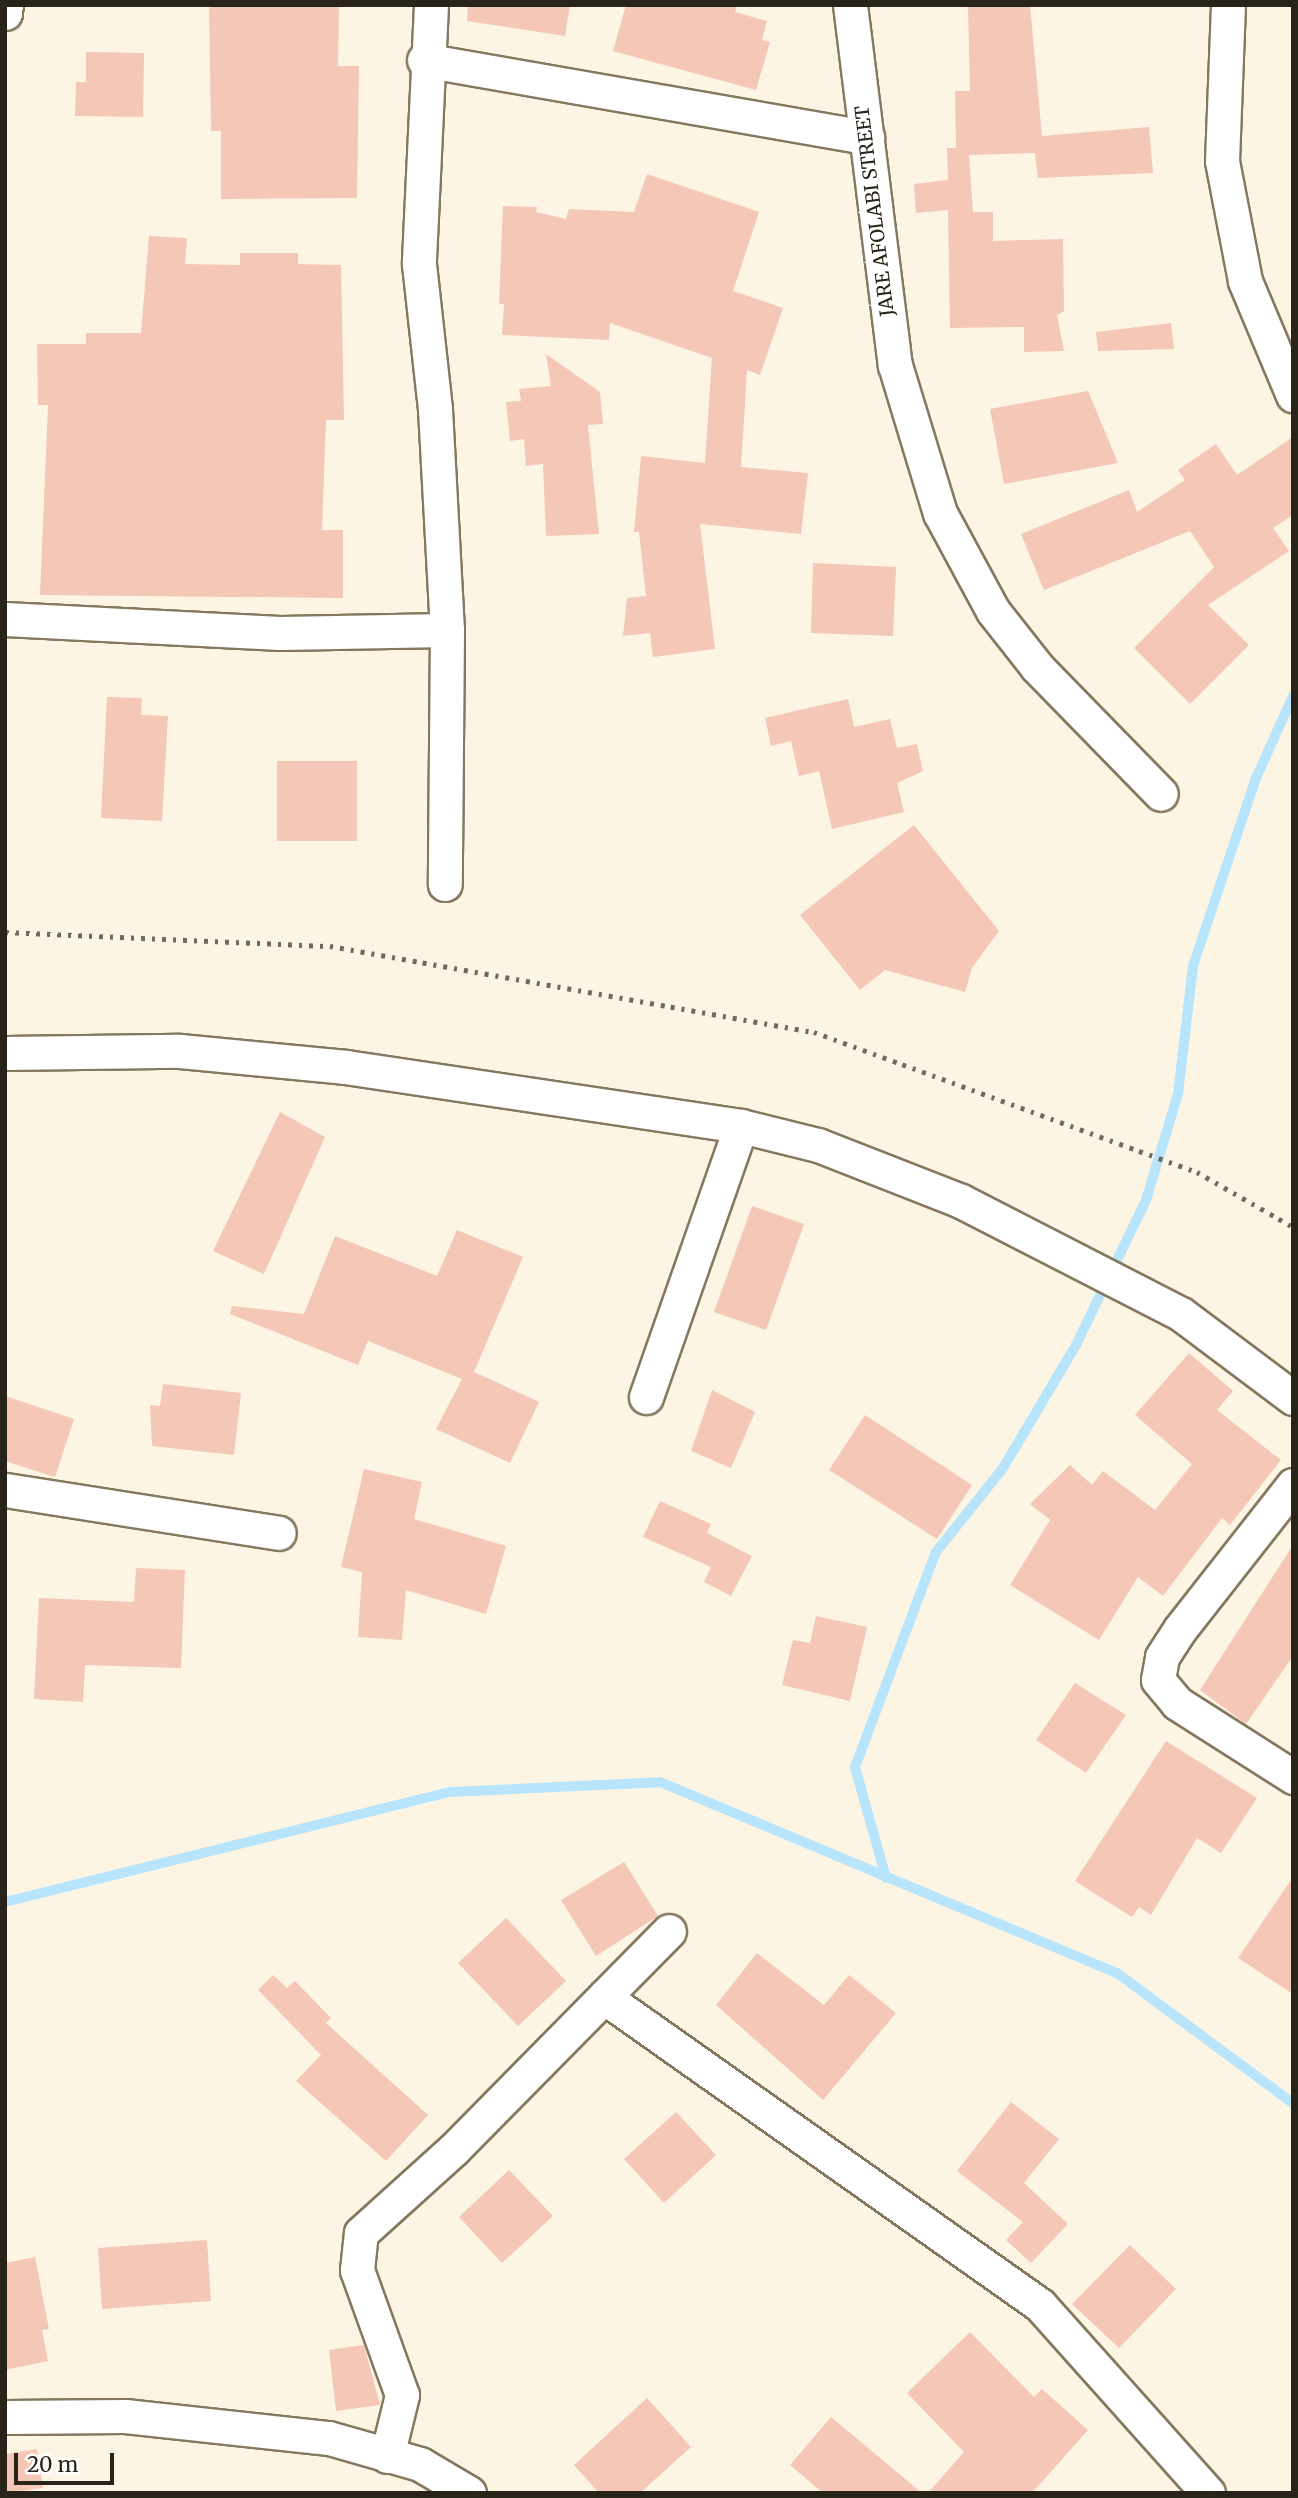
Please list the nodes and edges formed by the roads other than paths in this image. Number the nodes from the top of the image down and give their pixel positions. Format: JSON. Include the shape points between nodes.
{"nodes":[{"id":1,"x":6,"y":5,"type":"edge"},
{"id":2,"x":431,"y":5,"type":"edge"},
{"id":3,"x":850,"y":5,"type":"edge"},
{"id":4,"x":1228,"y":5,"type":"edge"},
{"id":5,"x":5,"y":13,"type":"edge"},
{"id":6,"x":424,"y":60,"type":"junction"},
{"id":7,"x":867,"y":137,"type":"junction"},
{"id":8,"x":1293,"y":395,"type":"edge"},
{"id":9,"x":5,"y":619,"type":"edge"},
{"id":10,"x":447,"y":630,"type":"junction"},
{"id":11,"x":1161,"y":794,"type":"dead end"},
{"id":12,"x":445,"y":884,"type":"dead end"},
{"id":13,"x":5,"y":1053,"type":"edge"},
{"id":14,"x":741,"y":1126,"type":"junction"},
{"id":15,"x":646,"y":1396,"type":"dead end"},
{"id":16,"x":1293,"y":1398,"type":"edge"},
{"id":17,"x":1293,"y":1485,"type":"edge"},
{"id":18,"x":5,"y":1490,"type":"edge"},
{"id":19,"x":279,"y":1533,"type":"dead end"},
{"id":20,"x":1293,"y":1777,"type":"edge"},
{"id":21,"x":669,"y":1931,"type":"dead end"},
{"id":22,"x":604,"y":1997,"type":"junction"},
{"id":23,"x":5,"y":2417,"type":"edge"},
{"id":24,"x":387,"y":2456,"type":"junction"},
{"id":25,"x":469,"y":2493,"type":"edge"},
{"id":26,"x":1208,"y":2493,"type":"edge"}],
"edges":[{"from":1,"to":5,"type":"street"},
{"from":2,"to":6,"type":"street"},
{"from":3,"to":7,"type":"street","name":"JARE AFOLABI STREET"},
{"from":4,"to":8,"type":"street","via":[[1222,161],[1245,281]]},
{"from":6,"to":7,"type":"street"},
{"from":6,"to":10,"type":"street","via":[[419,264],[435,409]]},
{"from":7,"to":11,"type":"street","name":"JARE AFOLABI STREET","via":[[876,250],[895,365],[940,513],[1015,639]]},
{"from":9,"to":10,"type":"street","via":[[279,633]]},
{"from":10,"to":12,"type":"street"},
{"from":13,"to":14,"type":"street","via":[[180,1051],[332,1065]]},
{"from":14,"to":15,"type":"street"},
{"from":14,"to":16,"type":"street","via":[[818,1145],[961,1201],[1181,1314]]},
{"from":17,"to":20,"type":"street","via":[[1180,1629],[1158,1670],[1162,1689],[1177,1703]]},
{"from":18,"to":19,"type":"street"},
{"from":21,"to":22,"type":"street"},
{"from":22,"to":24,"type":"street","via":[[361,2233],[357,2270],[402,2395]]},
{"from":22,"to":26,"type":"street","via":[[1040,2305]]},
{"from":23,"to":24,"type":"street","via":[[139,2417],[330,2438]]},
{"from":24,"to":25,"type":"street","via":[[420,2464]]}]}
